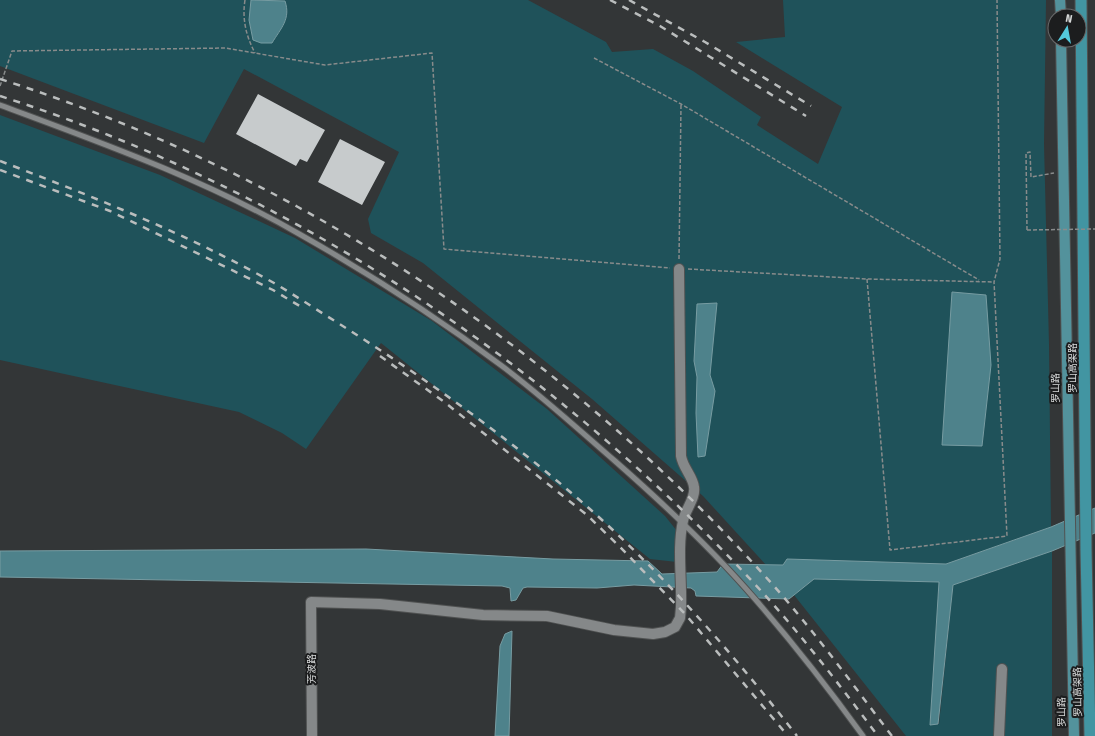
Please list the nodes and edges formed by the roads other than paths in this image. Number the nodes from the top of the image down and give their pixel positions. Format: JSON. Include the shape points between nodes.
{"nodes":[{"id":1,"x":1081,"y":0,"type":"edge"},
{"id":2,"x":1061,"y":48,"type":"edge"},
{"id":3,"x":0,"y":105,"type":"edge"},
{"id":4,"x":679,"y":269,"type":"road end"},
{"id":5,"x":682,"y":522,"type":"junction"},
{"id":6,"x":1002,"y":669,"type":"dead end"},
{"id":7,"x":312,"y":736,"type":"edge"},
{"id":8,"x":863,"y":736,"type":"edge"},
{"id":9,"x":999,"y":736,"type":"edge"},
{"id":10,"x":1074,"y":736,"type":"edge"},
{"id":11,"x":1090,"y":736,"type":"edge"}],
"edges":[{"from":1,"to":11,"type":"highway","name":"罗山高架路","via":[[1085,505]]},
{"from":2,"to":10,"type":"main road","name":"罗山路"},
{"from":3,"to":5,"type":"lane","via":[[110,146],[208,188],[320,246],[406,299],[504,367],[590,439]]},
{"from":4,"to":5,"type":"street","via":[[681,456],[682,464],[694,487],[694,494]]},
{"from":5,"to":7,"type":"street","name":"芳波路","via":[[681,607],[678,623],[670,630],[659,634],[614,630],[561,617],[483,614],[380,604],[311,602]]},
{"from":5,"to":8,"type":"lane","via":[[754,598],[818,675]]},
{"from":6,"to":9,"type":"street"}]}
